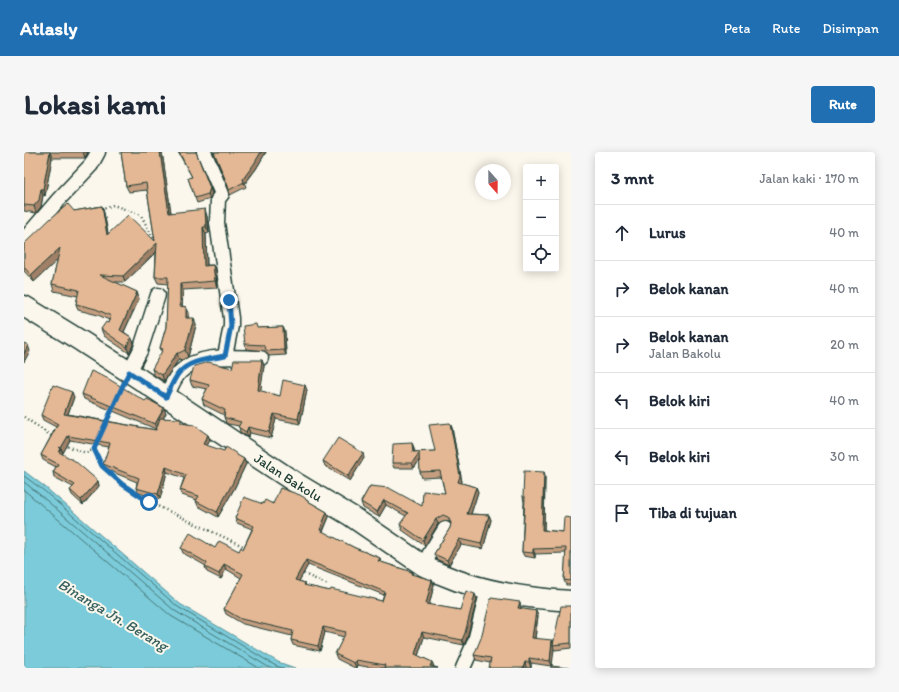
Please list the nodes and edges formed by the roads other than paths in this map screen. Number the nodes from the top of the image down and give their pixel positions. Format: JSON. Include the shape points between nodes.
{"nodes":[{"id":1,"x":98,"y":152,"type":"edge"},
{"id":2,"x":204,"y":152,"type":"edge"},
{"id":3,"x":24,"y":240,"type":"edge"},
{"id":4,"x":158,"y":295,"type":"dead end"},
{"id":5,"x":24,"y":306,"type":"edge"},
{"id":6,"x":225,"y":356,"type":"junction"},
{"id":7,"x":261,"y":358,"type":"edge"},
{"id":8,"x":129,"y":372,"type":"junction"},
{"id":9,"x":166,"y":397,"type":"junction"},
{"id":10,"x":445,"y":529,"type":"dead end"},
{"id":11,"x":427,"y":559,"type":"junction"},
{"id":12,"x":488,"y":589,"type":"junction"},
{"id":13,"x":571,"y":601,"type":"edge"},
{"id":14,"x":463,"y":668,"type":"edge"}],
"edges":[{"from":1,"to":3,"type":"street","via":[[91,165]]},
{"from":2,"to":6,"type":"street","via":[[222,194],[218,199],[216,211],[231,318]]},
{"from":4,"to":8,"type":"street","via":[[140,351]]},
{"from":5,"to":8,"type":"main road","name":"Jalan Bakolu"},
{"from":6,"to":7,"type":"street"},
{"from":6,"to":9,"type":"street","via":[[193,363],[184,368],[178,373]]},
{"from":8,"to":9,"type":"main road","name":"Jalan Bakolu"},
{"from":9,"to":11,"type":"main road","name":"Jalan Bakolu","via":[[296,483]]},
{"from":10,"to":11,"type":"street"},
{"from":11,"to":12,"type":"main road","name":"Jalan Bakolu","via":[[453,579]]},
{"from":12,"to":13,"type":"main road","name":"Jalan Bakolu","via":[[518,596]]},
{"from":12,"to":14,"type":"street","via":[[475,641]]}]}
